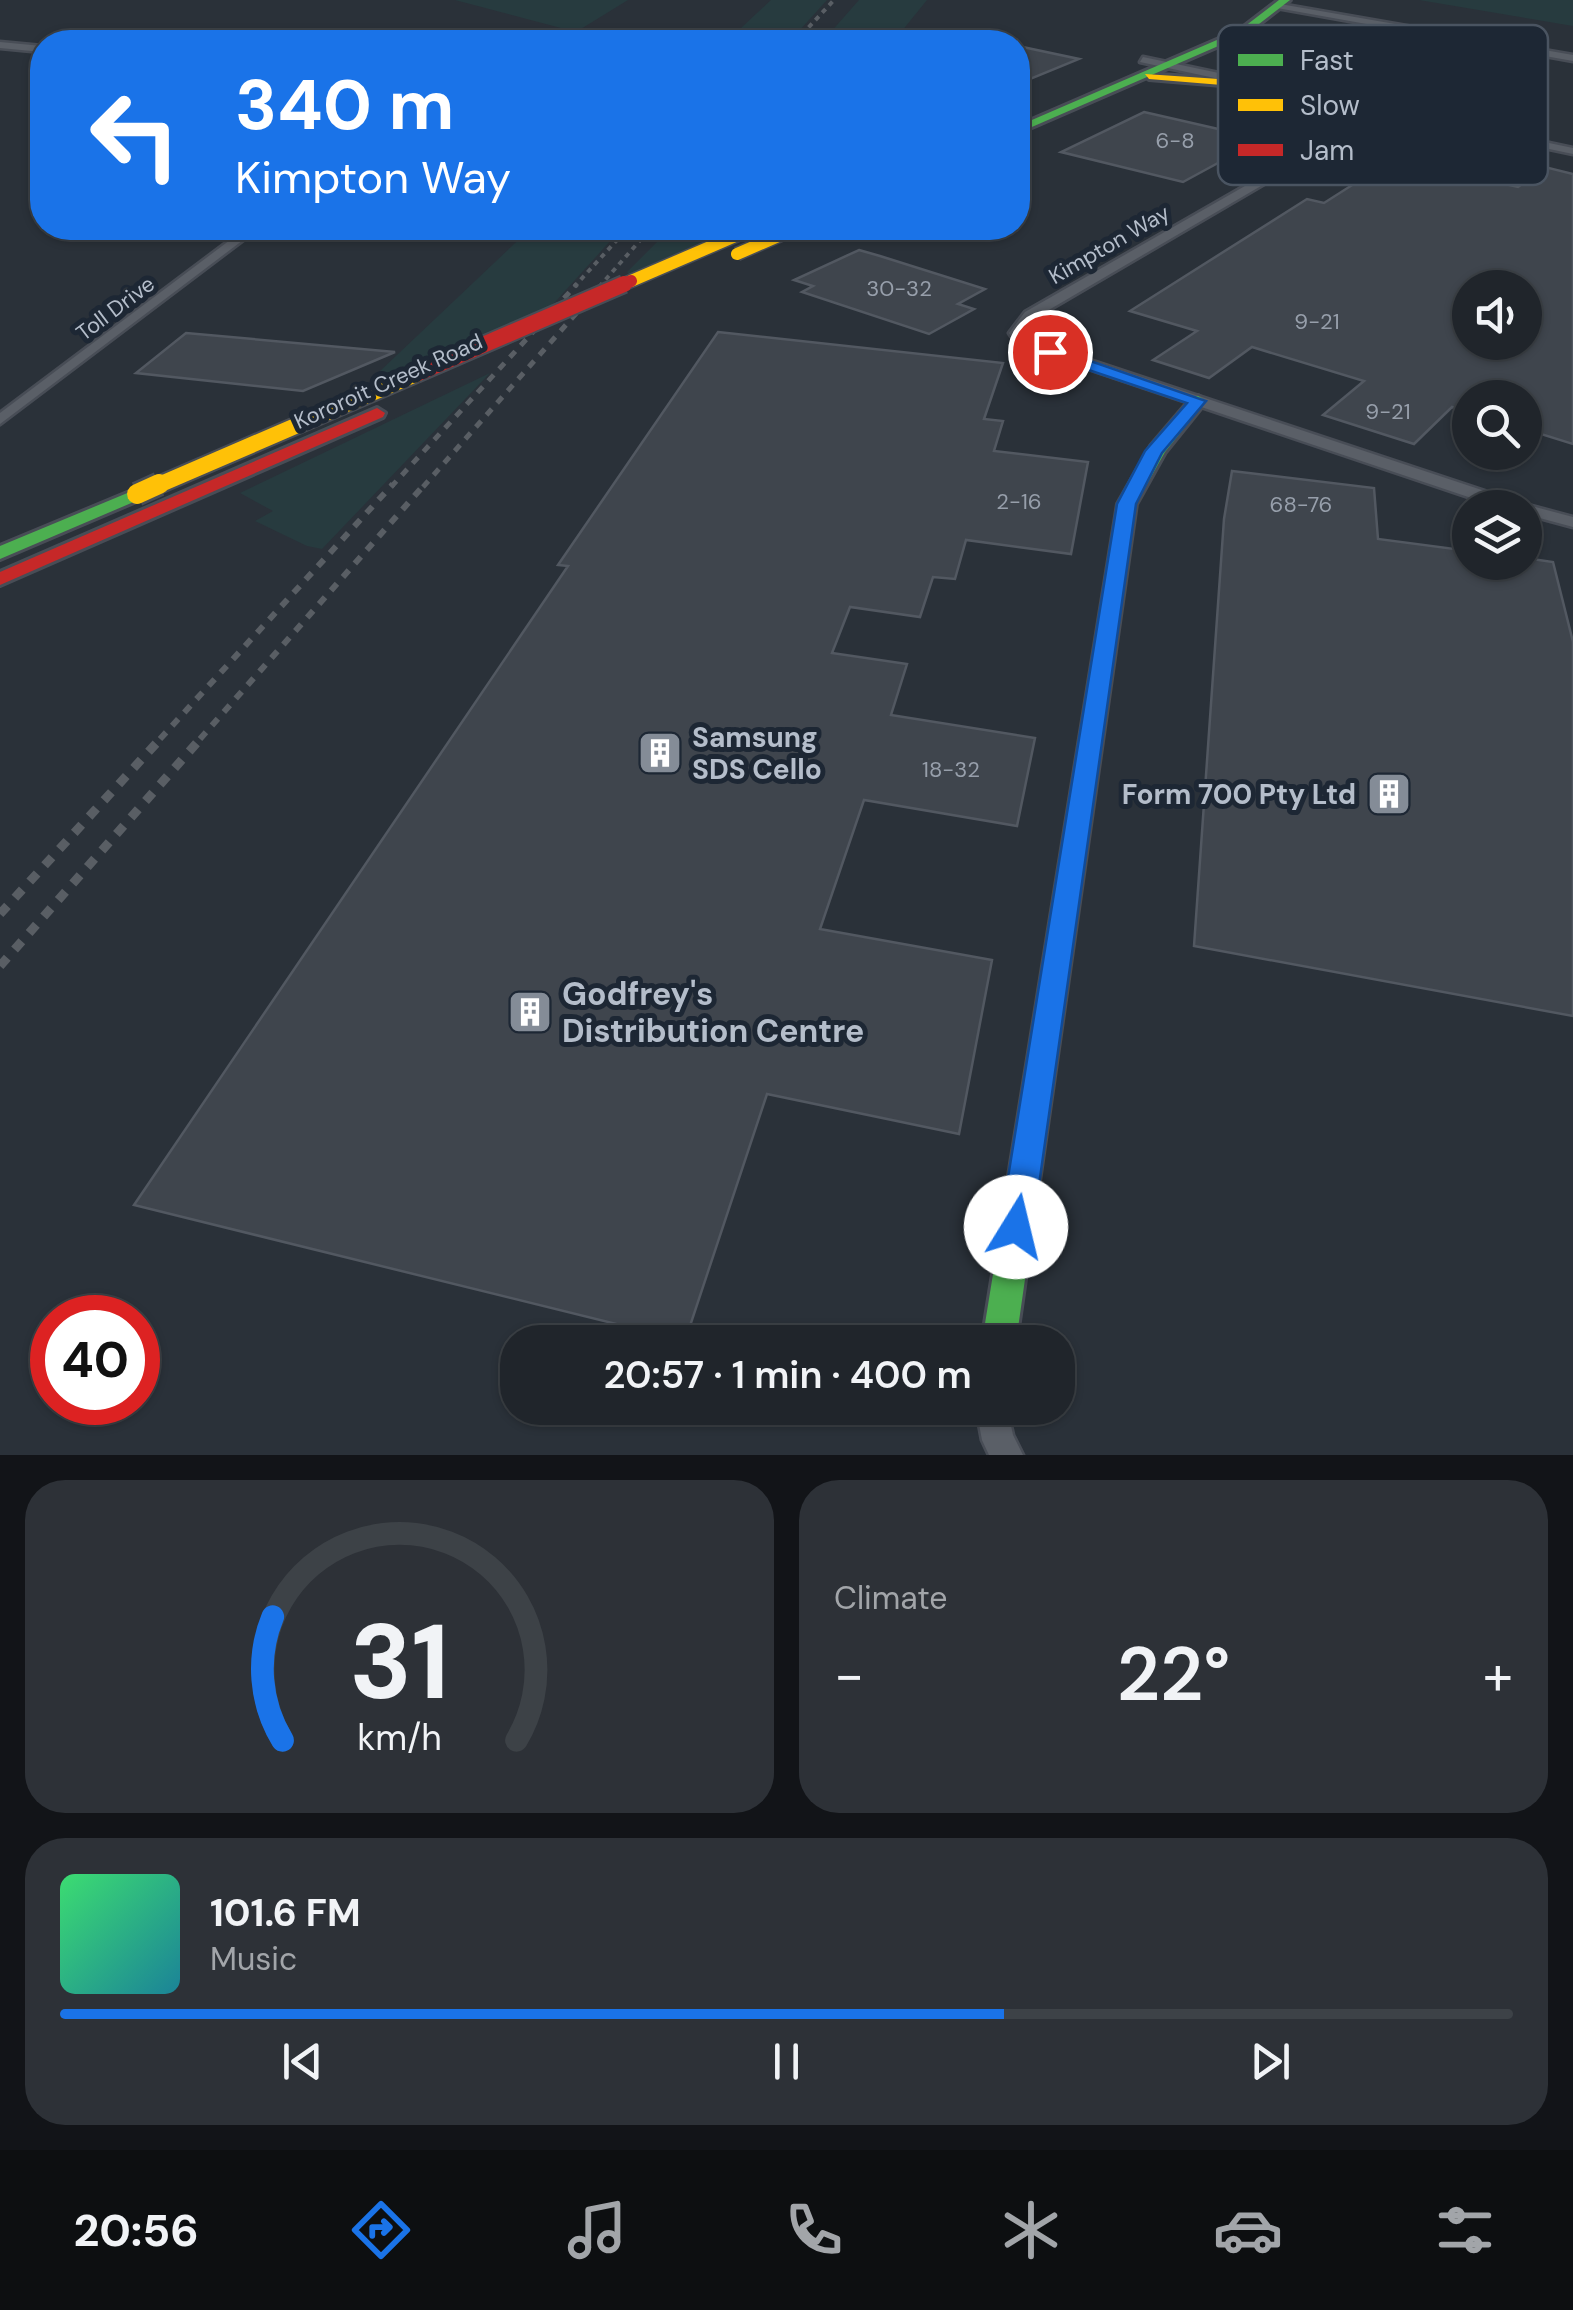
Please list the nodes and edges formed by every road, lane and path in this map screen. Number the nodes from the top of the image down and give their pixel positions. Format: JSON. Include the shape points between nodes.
{"nodes":[{"id":1,"x":1275,"y":2,"type":"edge"},
{"id":2,"x":1226,"y":25,"type":"edge"},
{"id":3,"x":1244,"y":25,"type":"edge"},
{"id":4,"x":1397,"y":25,"type":"edge"},
{"id":5,"x":1218,"y":29,"type":"edge"},
{"id":6,"x":1218,"y":43,"type":"edge"},
{"id":7,"x":0,"y":45,"type":"edge"},
{"id":8,"x":1218,"y":45,"type":"edge"},
{"id":9,"x":30,"y":48,"type":"edge"},
{"id":10,"x":1548,"y":53,"type":"edge"},
{"id":11,"x":1573,"y":58,"type":"edge"},
{"id":12,"x":1149,"y":66,"type":"junction"},
{"id":13,"x":1205,"y":72,"type":"junction"},
{"id":14,"x":1218,"y":75,"type":"edge"},
{"id":15,"x":1218,"y":80,"type":"edge"},
{"id":16,"x":1030,"y":110,"type":"edge"},
{"id":17,"x":1030,"y":124,"type":"edge"},
{"id":18,"x":1548,"y":146,"type":"edge"},
{"id":19,"x":1573,"y":151,"type":"edge"},
{"id":20,"x":1255,"y":185,"type":"edge"},
{"id":21,"x":237,"y":240,"type":"edge"},
{"id":22,"x":726,"y":240,"type":"edge"},
{"id":23,"x":769,"y":240,"type":"edge"},
{"id":24,"x":1198,"y":401,"type":"junction"},
{"id":25,"x":0,"y":420,"type":"edge"},
{"id":26,"x":1467,"y":490,"type":"edge"},
{"id":27,"x":1542,"y":513,"type":"edge"},
{"id":28,"x":1573,"y":522,"type":"edge"},
{"id":29,"x":0,"y":553,"type":"edge"},
{"id":30,"x":0,"y":580,"type":"edge"},
{"id":31,"x":1002,"y":1325,"type":"edge"},
{"id":32,"x":995,"y":1425,"type":"edge"},
{"id":33,"x":1006,"y":1455,"type":"edge"}],
"edges":[{"from":1,"to":2,"type":"main road"},
{"from":1,"to":3,"type":"main road"},
{"from":1,"to":4,"type":"street"},
{"from":5,"to":12,"type":"main road"},
{"from":6,"to":12,"type":"main road"},
{"from":7,"to":9,"type":"street"},
{"from":8,"to":13,"type":"main road","via":[[1200,58]]},
{"from":10,"to":11,"type":"street"},
{"from":12,"to":13,"type":"street"},
{"from":12,"to":15,"type":"main road"},
{"from":12,"to":16,"type":"main road"},
{"from":12,"to":17,"type":"main road"},
{"from":13,"to":14,"type":"street"},
{"from":18,"to":19,"type":"street"},
{"from":20,"to":24,"type":"street","name":"Kimpton Way","via":[[1017,328],[1018,338],[1034,346]]},
{"from":21,"to":25,"type":"street","name":"Toll Drive"},
{"from":22,"to":29,"type":"main road","name":"Kororoit Creek Road","bridge":true},
{"from":23,"to":30,"type":"main road","name":"Kororoit Creek Road","bridge":true},
{"from":24,"to":26,"type":"street","name":"Kimpton Way"},
{"from":24,"to":31,"type":"main road","via":[[1154,451],[1127,504]]},
{"from":27,"to":28,"type":"street","name":"Kimpton Way"},
{"from":32,"to":33,"type":"street"}]}
